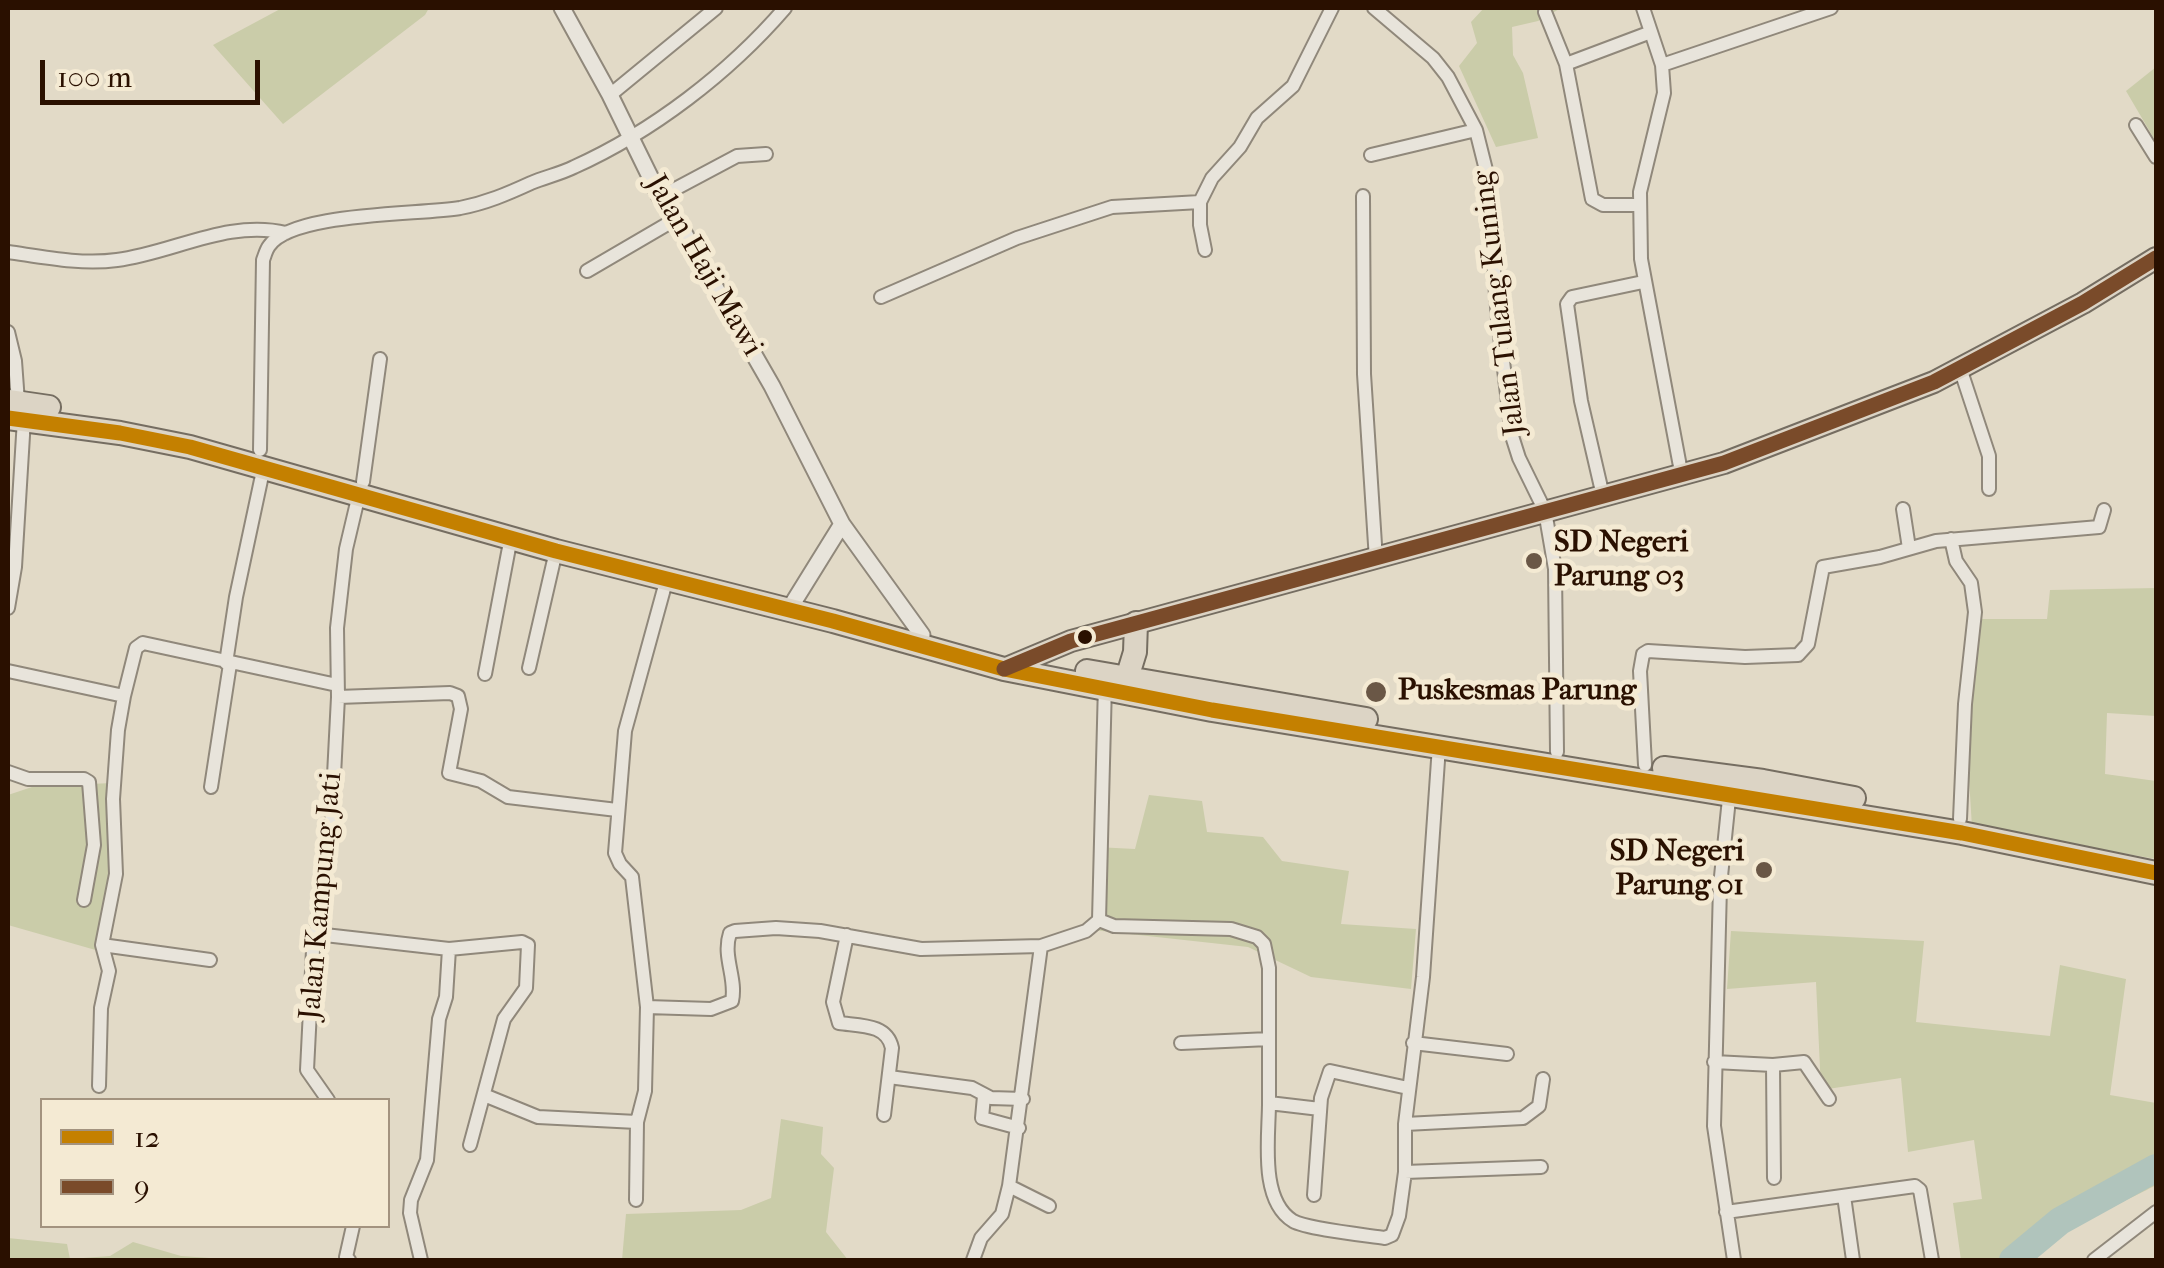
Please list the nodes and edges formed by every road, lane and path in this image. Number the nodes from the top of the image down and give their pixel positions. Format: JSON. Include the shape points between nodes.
{"nodes":[{"id":1,"x":562,"y":8,"type":"edge"},
{"id":2,"x":716,"y":8,"type":"edge"},
{"id":3,"x":785,"y":8,"type":"edge"},
{"id":4,"x":1332,"y":8,"type":"edge"},
{"id":5,"x":1374,"y":8,"type":"edge"},
{"id":6,"x":1644,"y":8,"type":"edge"},
{"id":7,"x":1823,"y":9,"type":"edge"},
{"id":8,"x":1544,"y":12,"type":"dead end"},
{"id":9,"x":1651,"y":32,"type":"junction"},
{"id":10,"x":1566,"y":64,"type":"junction"},
{"id":11,"x":1662,"y":65,"type":"junction"},
{"id":12,"x":610,"y":94,"type":"junction"},
{"id":13,"x":2136,"y":125,"type":"dead end"},
{"id":14,"x":1476,"y":130,"type":"junction"},
{"id":15,"x":631,"y":138,"type":"junction"},
{"id":16,"x":766,"y":154,"type":"dead end"},
{"id":17,"x":1371,"y":155,"type":"dead end"},
{"id":18,"x":2156,"y":157,"type":"edge"},
{"id":19,"x":1363,"y":196,"type":"dead end"},
{"id":20,"x":660,"y":197,"type":"junction"},
{"id":21,"x":1200,"y":202,"type":"junction"},
{"id":22,"x":1639,"y":205,"type":"junction"},
{"id":23,"x":676,"y":219,"type":"junction"},
{"id":24,"x":286,"y":233,"type":"junction"},
{"id":25,"x":1205,"y":250,"type":"dead end"},
{"id":26,"x":8,"y":252,"type":"edge"},
{"id":27,"x":2156,"y":258,"type":"edge"},
{"id":28,"x":587,"y":271,"type":"dead end"},
{"id":29,"x":1643,"y":282,"type":"junction"},
{"id":30,"x":881,"y":298,"type":"dead end"},
{"id":31,"x":8,"y":332,"type":"edge"},
{"id":32,"x":380,"y":358,"type":"dead end"},
{"id":33,"x":1960,"y":368,"type":"junction"},
{"id":34,"x":14,"y":410,"type":"edge"},
{"id":35,"x":262,"y":458,"type":"junction"},
{"id":36,"x":1682,"y":477,"type":"junction"},
{"id":37,"x":361,"y":488,"type":"junction"},
{"id":38,"x":1990,"y":489,"type":"dead end"},
{"id":39,"x":1603,"y":496,"type":"junction"},
{"id":40,"x":1903,"y":509,"type":"dead end"},
{"id":41,"x":2104,"y":510,"type":"dead end"},
{"id":42,"x":1545,"y":511,"type":"junction"},
{"id":43,"x":842,"y":524,"type":"junction"},
{"id":44,"x":512,"y":537,"type":"junction"},
{"id":45,"x":1951,"y":540,"type":"junction"},
{"id":46,"x":1909,"y":548,"type":"junction"},
{"id":47,"x":556,"y":551,"type":"junction"},
{"id":48,"x":1376,"y":560,"type":"junction"},
{"id":49,"x":667,"y":578,"type":"junction"},
{"id":50,"x":792,"y":605,"type":"junction"},
{"id":51,"x":8,"y":608,"type":"edge"},
{"id":52,"x":1136,"y":623,"type":"junction"},
{"id":53,"x":922,"y":635,"type":"junction"},
{"id":54,"x":1027,"y":660,"type":"junction"},
{"id":55,"x":228,"y":663,"type":"junction"},
{"id":56,"x":529,"y":668,"type":"dead end"},
{"id":57,"x":1004,"y":670,"type":"junction"},
{"id":58,"x":8,"y":671,"type":"edge"},
{"id":59,"x":484,"y":674,"type":"dead end"},
{"id":60,"x":1115,"y":683,"type":"junction"},
{"id":61,"x":338,"y":691,"type":"junction"},
{"id":62,"x":124,"y":696,"type":"junction"},
{"id":63,"x":1397,"y":733,"type":"junction"},
{"id":64,"x":1439,"y":746,"type":"junction"},
{"id":65,"x":1557,"y":752,"type":"junction"},
{"id":66,"x":1645,"y":766,"type":"junction"},
{"id":67,"x":8,"y":772,"type":"edge"},
{"id":68,"x":1731,"y":785,"type":"junction"},
{"id":69,"x":211,"y":787,"type":"dead end"},
{"id":70,"x":618,"y":810,"type":"junction"},
{"id":71,"x":1960,"y":819,"type":"junction"},
{"id":72,"x":2156,"y":857,"type":"edge"},
{"id":73,"x":2156,"y":873,"type":"edge"},
{"id":74,"x":84,"y":900,"type":"dead end"},
{"id":75,"x":1099,"y":920,"type":"junction"},
{"id":76,"x":316,"y":934,"type":"junction"},
{"id":77,"x":847,"y":935,"type":"junction"},
{"id":78,"x":102,"y":944,"type":"junction"},
{"id":79,"x":1041,"y":946,"type":"junction"},
{"id":80,"x":449,"y":949,"type":"junction"},
{"id":81,"x":210,"y":960,"type":"dead end"},
{"id":82,"x":646,"y":1007,"type":"junction"},
{"id":83,"x":1269,"y":1039,"type":"junction"},
{"id":84,"x":1180,"y":1042,"type":"dead end"},
{"id":85,"x":1413,"y":1043,"type":"junction"},
{"id":86,"x":1507,"y":1054,"type":"dead end"},
{"id":87,"x":1714,"y":1062,"type":"junction"},
{"id":88,"x":1772,"y":1065,"type":"junction"},
{"id":89,"x":889,"y":1077,"type":"junction"},
{"id":90,"x":1543,"y":1079,"type":"dead end"},
{"id":91,"x":98,"y":1086,"type":"dead end"},
{"id":92,"x":1408,"y":1088,"type":"junction"},
{"id":93,"x":484,"y":1096,"type":"junction"},
{"id":94,"x":984,"y":1096,"type":"junction"},
{"id":95,"x":327,"y":1098,"type":"edge"},
{"id":96,"x":1023,"y":1099,"type":"junction"},
{"id":97,"x":1830,"y":1100,"type":"dead end"},
{"id":98,"x":1269,"y":1103,"type":"junction"},
{"id":99,"x":1320,"y":1109,"type":"junction"},
{"id":100,"x":884,"y":1116,"type":"dead end"},
{"id":101,"x":637,"y":1122,"type":"junction"},
{"id":102,"x":1405,"y":1124,"type":"junction"},
{"id":103,"x":1019,"y":1128,"type":"junction"},
{"id":104,"x":470,"y":1145,"type":"dead end"},
{"id":105,"x":1541,"y":1167,"type":"dead end"},
{"id":106,"x":1405,"y":1172,"type":"junction"},
{"id":107,"x":1774,"y":1178,"type":"dead end"},
{"id":108,"x":1009,"y":1186,"type":"junction"},
{"id":109,"x":1314,"y":1195,"type":"dead end"},
{"id":110,"x":1844,"y":1196,"type":"junction"},
{"id":111,"x":636,"y":1200,"type":"dead end"},
{"id":112,"x":1049,"y":1206,"type":"dead end"},
{"id":113,"x":1726,"y":1212,"type":"junction"},
{"id":114,"x":2156,"y":1212,"type":"edge"},
{"id":115,"x":352,"y":1228,"type":"edge"},
{"id":116,"x":349,"y":1260,"type":"edge"},
{"id":117,"x":420,"y":1260,"type":"edge"},
{"id":118,"x":974,"y":1260,"type":"edge"},
{"id":119,"x":1734,"y":1260,"type":"edge"},
{"id":120,"x":1853,"y":1260,"type":"edge"},
{"id":121,"x":1932,"y":1260,"type":"edge"},
{"id":122,"x":2094,"y":1260,"type":"edge"}],
"edges":[{"from":1,"to":12,"type":"street","name":"Jalan Haji Mawi"},
{"from":2,"to":12,"type":"street"},
{"from":3,"to":15,"type":"street","via":[[702,86]]},
{"from":4,"to":21,"type":"street","via":[[1293,86],[1258,118]]},
{"from":5,"to":14,"type":"street","name":"Jalan Tulang Kuning","via":[[1433,58]]},
{"from":6,"to":9,"type":"street"},
{"from":7,"to":11,"type":"street"},
{"from":8,"to":10,"type":"street"},
{"from":9,"to":10,"type":"street"},
{"from":9,"to":11,"type":"street"},
{"from":10,"to":22,"type":"street","via":[[1592,199]]},
{"from":11,"to":22,"type":"street","via":[[1664,93]]},
{"from":12,"to":15,"type":"street","name":"Jalan Haji Mawi"},
{"from":13,"to":18,"type":"street"},
{"from":14,"to":17,"type":"street"},
{"from":14,"to":42,"type":"street","name":"Jalan Tulang Kuning","via":[[1486,170],[1512,436]]},
{"from":15,"to":20,"type":"street","name":"Jalan Haji Mawi"},
{"from":15,"to":24,"type":"street","via":[[485,203],[321,221]]},
{"from":16,"to":20,"type":"street","via":[[736,156]]},
{"from":19,"to":48,"type":"street","via":[[1364,374]]},
{"from":20,"to":23,"type":"street","name":"Jalan Haji Mawi"},
{"from":21,"to":25,"type":"street"},
{"from":21,"to":30,"type":"street","via":[[1112,207],[1016,238]]},
{"from":22,"to":29,"type":"street"},
{"from":23,"to":28,"type":"street"},
{"from":23,"to":43,"type":"street","name":"Jalan Haji Mawi"},
{"from":24,"to":26,"type":"street","via":[[236,231],[115,261]]},
{"from":24,"to":35,"type":"street","via":[[263,260]]},
{"from":27,"to":33,"type":"main road"},
{"from":29,"to":36,"type":"street"},
{"from":29,"to":39,"type":"street","via":[[1572,297],[1567,304]]},
{"from":31,"to":34,"type":"street"},
{"from":32,"to":37,"type":"street","name":"Jalan Kampung Jati"},
{"from":33,"to":36,"type":"main road","via":[[1878,406]]},
{"from":33,"to":38,"type":"street","via":[[1989,456]]},
{"from":34,"to":35,"type":"highway","via":[[106,417]]},
{"from":34,"to":51,"type":"street"},
{"from":35,"to":37,"type":"highway"},
{"from":35,"to":55,"type":"street"},
{"from":36,"to":39,"type":"main road"},
{"from":37,"to":44,"type":"highway"},
{"from":37,"to":50,"type":"highway"},
{"from":37,"to":61,"type":"street","name":"Jalan Kampung Jati","via":[[342,576]]},
{"from":39,"to":42,"type":"main road"},
{"from":40,"to":46,"type":"street"},
{"from":41,"to":45,"type":"street","via":[[2098,527]]},
{"from":42,"to":48,"type":"main road"},
{"from":42,"to":65,"type":"street","name":"Jalan Tulang Kuning","via":[[1555,569]]},
{"from":43,"to":50,"type":"street"},
{"from":43,"to":53,"type":"street","name":"Jalan Haji Mawi"},
{"from":44,"to":47,"type":"highway"},
{"from":44,"to":59,"type":"street"},
{"from":45,"to":46,"type":"street"},
{"from":45,"to":71,"type":"street","via":[[1972,583],[1976,612]]},
{"from":46,"to":66,"type":"street","via":[[1823,568],[1808,644],[1798,656],[1643,654]]},
{"from":47,"to":49,"type":"highway"},
{"from":47,"to":56,"type":"street"},
{"from":48,"to":52,"type":"main road"},
{"from":49,"to":50,"type":"highway"},
{"from":49,"to":70,"type":"street","via":[[625,730]]},
{"from":50,"to":53,"type":"highway"},
{"from":50,"to":57,"type":"highway"},
{"from":52,"to":54,"type":"main road"},
{"from":52,"to":60,"type":"highway","via":[[1134,652]]},
{"from":53,"to":54,"type":"highway"},
{"from":54,"to":57,"type":"main road"},
{"from":54,"to":60,"type":"highway"},
{"from":55,"to":61,"type":"street"},
{"from":55,"to":62,"type":"street","via":[[139,644]]},
{"from":55,"to":69,"type":"street"},
{"from":57,"to":60,"type":"highway"},
{"from":58,"to":62,"type":"street"},
{"from":60,"to":63,"type":"highway"},
{"from":60,"to":75,"type":"street"},
{"from":61,"to":70,"type":"street","via":[[458,696],[449,773],[508,797]]},
{"from":61,"to":76,"type":"street","name":"Jalan Kampung Jati","via":[[330,857]]},
{"from":62,"to":78,"type":"street","via":[[115,762],[116,874]]},
{"from":63,"to":64,"type":"highway"},
{"from":63,"to":65,"type":"highway"},
{"from":64,"to":68,"type":"highway"},
{"from":64,"to":85,"type":"street"},
{"from":65,"to":66,"type":"highway"},
{"from":66,"to":68,"type":"highway"},
{"from":67,"to":74,"type":"street","via":[[28,780],[89,782],[94,845]]},
{"from":68,"to":71,"type":"highway"},
{"from":68,"to":73,"type":"highway"},
{"from":68,"to":87,"type":"street"},
{"from":70,"to":82,"type":"street","via":[[615,853],[632,877]]},
{"from":71,"to":72,"type":"highway"},
{"from":75,"to":79,"type":"street"},
{"from":75,"to":83,"type":"street","via":[[1231,929],[1257,938],[1270,968]]},
{"from":76,"to":80,"type":"street"},
{"from":76,"to":95,"type":"street","name":"Jalan Kampung Jati","via":[[306,1070]]},
{"from":77,"to":79,"type":"street","via":[[921,949]]},
{"from":77,"to":82,"type":"street","via":[[735,931],[726,943],[732,1001],[711,1009]]},
{"from":77,"to":89,"type":"street","via":[[834,1014],[839,1023],[882,1030],[890,1038]]},
{"from":78,"to":81,"type":"street"},
{"from":78,"to":91,"type":"street","via":[[109,971]]},
{"from":79,"to":96,"type":"street"},
{"from":80,"to":93,"type":"street","via":[[528,945],[526,988],[504,1019]]},
{"from":80,"to":117,"type":"street","via":[[427,1160],[411,1200]]},
{"from":82,"to":101,"type":"street","via":[[646,1074]]},
{"from":83,"to":84,"type":"street"},
{"from":83,"to":98,"type":"street"},
{"from":85,"to":86,"type":"street"},
{"from":85,"to":92,"type":"street"},
{"from":87,"to":88,"type":"street"},
{"from":87,"to":113,"type":"street","via":[[1714,1126]]},
{"from":88,"to":97,"type":"street","via":[[1804,1062]]},
{"from":88,"to":107,"type":"street"},
{"from":89,"to":94,"type":"street","via":[[972,1088]]},
{"from":89,"to":100,"type":"street"},
{"from":90,"to":102,"type":"street","via":[[1539,1106],[1523,1118]]},
{"from":92,"to":99,"type":"street","via":[[1332,1070]]},
{"from":92,"to":102,"type":"street"},
{"from":93,"to":101,"type":"street","via":[[538,1117]]},
{"from":93,"to":104,"type":"street"},
{"from":94,"to":96,"type":"street"},
{"from":94,"to":103,"type":"street","via":[[982,1118]]},
{"from":96,"to":103,"type":"street"},
{"from":98,"to":99,"type":"street"},
{"from":98,"to":106,"type":"street","via":[[1272,1190],[1294,1222],[1385,1238],[1395,1230]]},
{"from":99,"to":109,"type":"street"},
{"from":101,"to":111,"type":"street"},
{"from":102,"to":106,"type":"street"},
{"from":103,"to":108,"type":"street"},
{"from":105,"to":106,"type":"street"},
{"from":108,"to":112,"type":"street"},
{"from":108,"to":118,"type":"street","via":[[1002,1214],[980,1238]]},
{"from":110,"to":113,"type":"street"},
{"from":110,"to":120,"type":"street"},
{"from":110,"to":121,"type":"street","via":[[1915,1186]]},
{"from":113,"to":119,"type":"street"},
{"from":114,"to":122,"type":"street"},
{"from":115,"to":116,"type":"street"}]}
